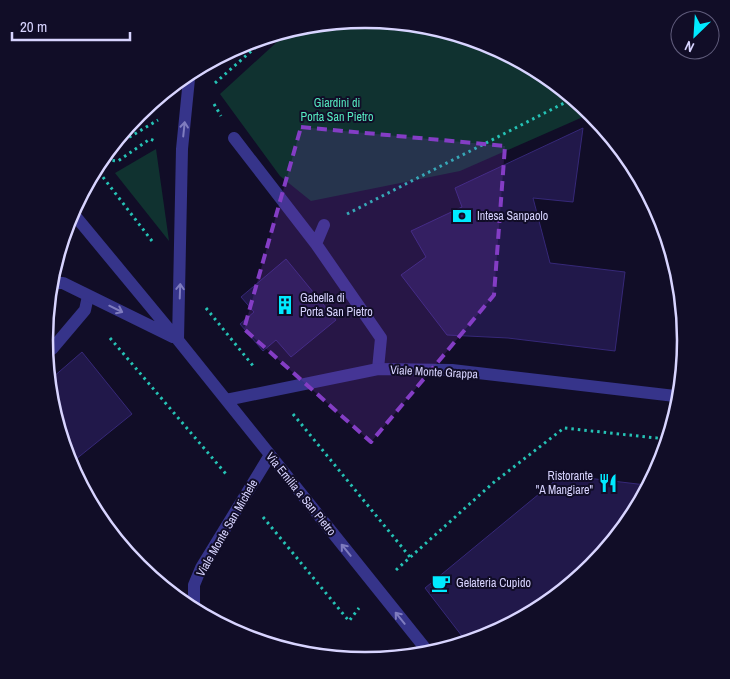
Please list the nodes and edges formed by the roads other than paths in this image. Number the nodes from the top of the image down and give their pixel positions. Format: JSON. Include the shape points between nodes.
{"nodes":[{"id":1,"x":189,"y":82,"type":"edge"},
{"id":2,"x":234,"y":138,"type":"dead end"},
{"id":3,"x":78,"y":219,"type":"edge"},
{"id":4,"x":324,"y":225,"type":"road end"},
{"id":5,"x":316,"y":244,"type":"junction"},
{"id":6,"x":58,"y":283,"type":"edge"},
{"id":7,"x":88,"y":296,"type":"junction"},
{"id":8,"x":178,"y":340,"type":"junction"},
{"id":9,"x":53,"y":347,"type":"edge"},
{"id":10,"x":378,"y":370,"type":"junction"},
{"id":11,"x":672,"y":396,"type":"edge"},
{"id":12,"x":226,"y":400,"type":"junction"},
{"id":13,"x":270,"y":455,"type":"junction"},
{"id":14,"x":194,"y":600,"type":"edge"},
{"id":15,"x":424,"y":646,"type":"edge"}],
"edges":[{"from":8,"to":1,"type":"street","one_way":true,"via":[[182,149]]},
{"from":2,"to":5,"type":"street"},
{"from":3,"to":8,"type":"street","name":"Via Emilia a San Pietro"},
{"from":4,"to":5,"type":"street"},
{"from":5,"to":10,"type":"street","via":[[381,338]]},
{"from":6,"to":7,"type":"street","name":"Via Emilia a San Pietro"},
{"from":7,"to":8,"type":"street","name":"Via Emilia a San Pietro","one_way":true},
{"from":7,"to":9,"type":"street","via":[[85,310]]},
{"from":8,"to":12,"type":"street","name":"Via Emilia a San Pietro"},
{"from":10,"to":11,"type":"street","name":"Viale Monte Grappa","via":[[452,370]]},
{"from":10,"to":12,"type":"street","name":"Viale Monte Grappa"},
{"from":12,"to":13,"type":"street","name":"Via Emilia a San Pietro"},
{"from":13,"to":14,"type":"street","name":"Viale Monte San Michele","via":[[201,568],[194,585]]},
{"from":15,"to":13,"type":"street","name":"Via Emilia a San Pietro","one_way":true}]}
